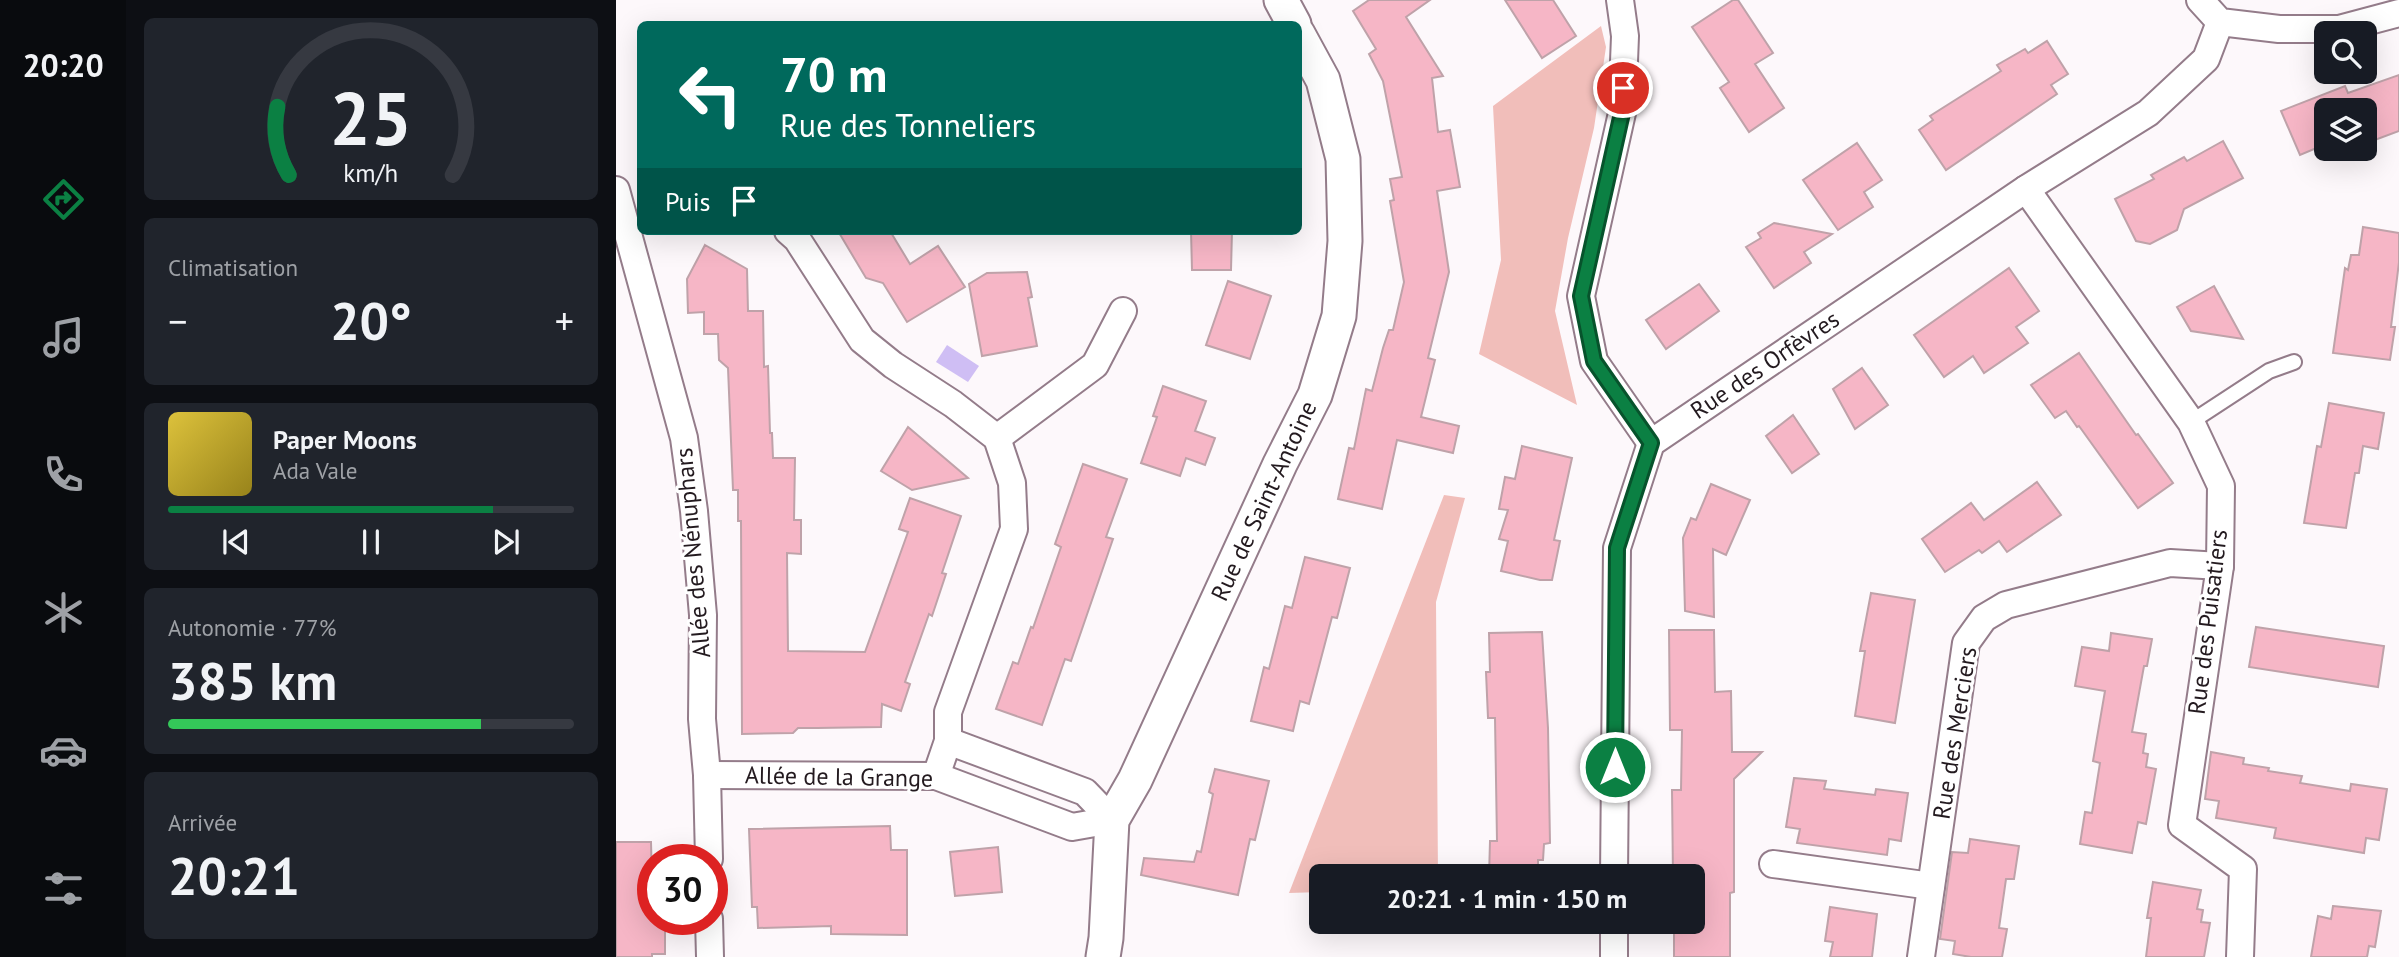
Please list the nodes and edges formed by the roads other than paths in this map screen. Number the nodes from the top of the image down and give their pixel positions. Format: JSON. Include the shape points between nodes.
{"nodes":[{"id":1,"x":1281,"y":0,"type":"edge"},
{"id":2,"x":1620,"y":0,"type":"edge"},
{"id":3,"x":2200,"y":0,"type":"edge"},
{"id":4,"x":2399,"y":13,"type":"edge"},
{"id":5,"x":1292,"y":21,"type":"edge"},
{"id":6,"x":2220,"y":22,"type":"junction"},
{"id":7,"x":1302,"y":41,"type":"edge"},
{"id":8,"x":2026,"y":189,"type":"junction"},
{"id":9,"x":626,"y":205,"type":"edge"},
{"id":10,"x":793,"y":235,"type":"edge"},
{"id":11,"x":1124,"y":311,"type":"dead end"},
{"id":12,"x":2294,"y":362,"type":"dead end"},
{"id":13,"x":2191,"y":422,"type":"junction"},
{"id":14,"x":997,"y":438,"type":"junction"},
{"id":15,"x":1651,"y":443,"type":"junction"},
{"id":16,"x":2220,"y":566,"type":"junction"},
{"id":17,"x":948,"y":741,"type":"junction"},
{"id":18,"x":707,"y":775,"type":"junction"},
{"id":19,"x":936,"y":776,"type":"junction"},
{"id":20,"x":1112,"y":820,"type":"junction"},
{"id":21,"x":709,"y":844,"type":"edge"},
{"id":22,"x":1614,"y":864,"type":"edge"},
{"id":23,"x":1773,"y":864,"type":"dead end"},
{"id":24,"x":1931,"y":886,"type":"junction"},
{"id":25,"x":1614,"y":934,"type":"edge"},
{"id":26,"x":709,"y":935,"type":"edge"},
{"id":27,"x":710,"y":957,"type":"edge"},
{"id":28,"x":1103,"y":957,"type":"edge"},
{"id":29,"x":1614,"y":957,"type":"edge"},
{"id":30,"x":1921,"y":957,"type":"edge"},
{"id":31,"x":2240,"y":957,"type":"edge"}],
"edges":[{"from":1,"to":5,"type":"street"},
{"from":2,"to":15,"type":"street","via":[[1625,36],[1622,113],[1581,296],[1594,361]]},
{"from":3,"to":6,"type":"street"},
{"from":4,"to":6,"type":"street","via":[[2339,29],[2279,29]]},
{"from":6,"to":8,"type":"street","name":"Rue des Orfèvres","via":[[2206,59],[2148,113]]},
{"from":7,"to":20,"type":"street","name":"Rue de Saint-Antoine","via":[[1323,80],[1343,159],[1345,241],[1339,316],[1315,395],[1135,780]]},
{"from":8,"to":13,"type":"street","name":"Rue des Puisatiers"},
{"from":8,"to":15,"type":"street","name":"Rue des Orfèvres"},
{"from":9,"to":18,"type":"street","name":"Allée des Nénuphars","via":[[684,438],[703,615],[702,719]]},
{"from":10,"to":14,"type":"street","via":[[862,340]]},
{"from":11,"to":14,"type":"street","via":[[1095,365]]},
{"from":12,"to":13,"type":"lane","via":[[2269,371]]},
{"from":13,"to":16,"type":"street","name":"Rue des Puisatiers","via":[[2221,486]]},
{"from":14,"to":17,"type":"street","via":[[1013,484],[1014,530],[948,712]]},
{"from":15,"to":22,"type":"street","via":[[1617,548]]},
{"from":16,"to":24,"type":"street","name":"Rue des Merciers","via":[[2170,562],[2006,605],[1984,618],[1966,643]]},
{"from":16,"to":31,"type":"street","name":"Rue des Puisatiers","via":[[2182,825],[2243,869]]},
{"from":17,"to":19,"type":"street"},
{"from":17,"to":20,"type":"street","name":"Allée de la Grange","via":[[1084,792]]},
{"from":18,"to":19,"type":"street","name":"Allée de la Grange"},
{"from":18,"to":21,"type":"street","name":"Allée des Nénuphars"},
{"from":19,"to":20,"type":"street","name":"Allée de la Grange","via":[[1072,827]]},
{"from":20,"to":28,"type":"street","name":"Rue de Saint-Antoine"},
{"from":23,"to":24,"type":"street"},
{"from":24,"to":30,"type":"street","name":"Rue des Merciers"},
{"from":25,"to":29,"type":"street"},
{"from":26,"to":27,"type":"street"}]}
